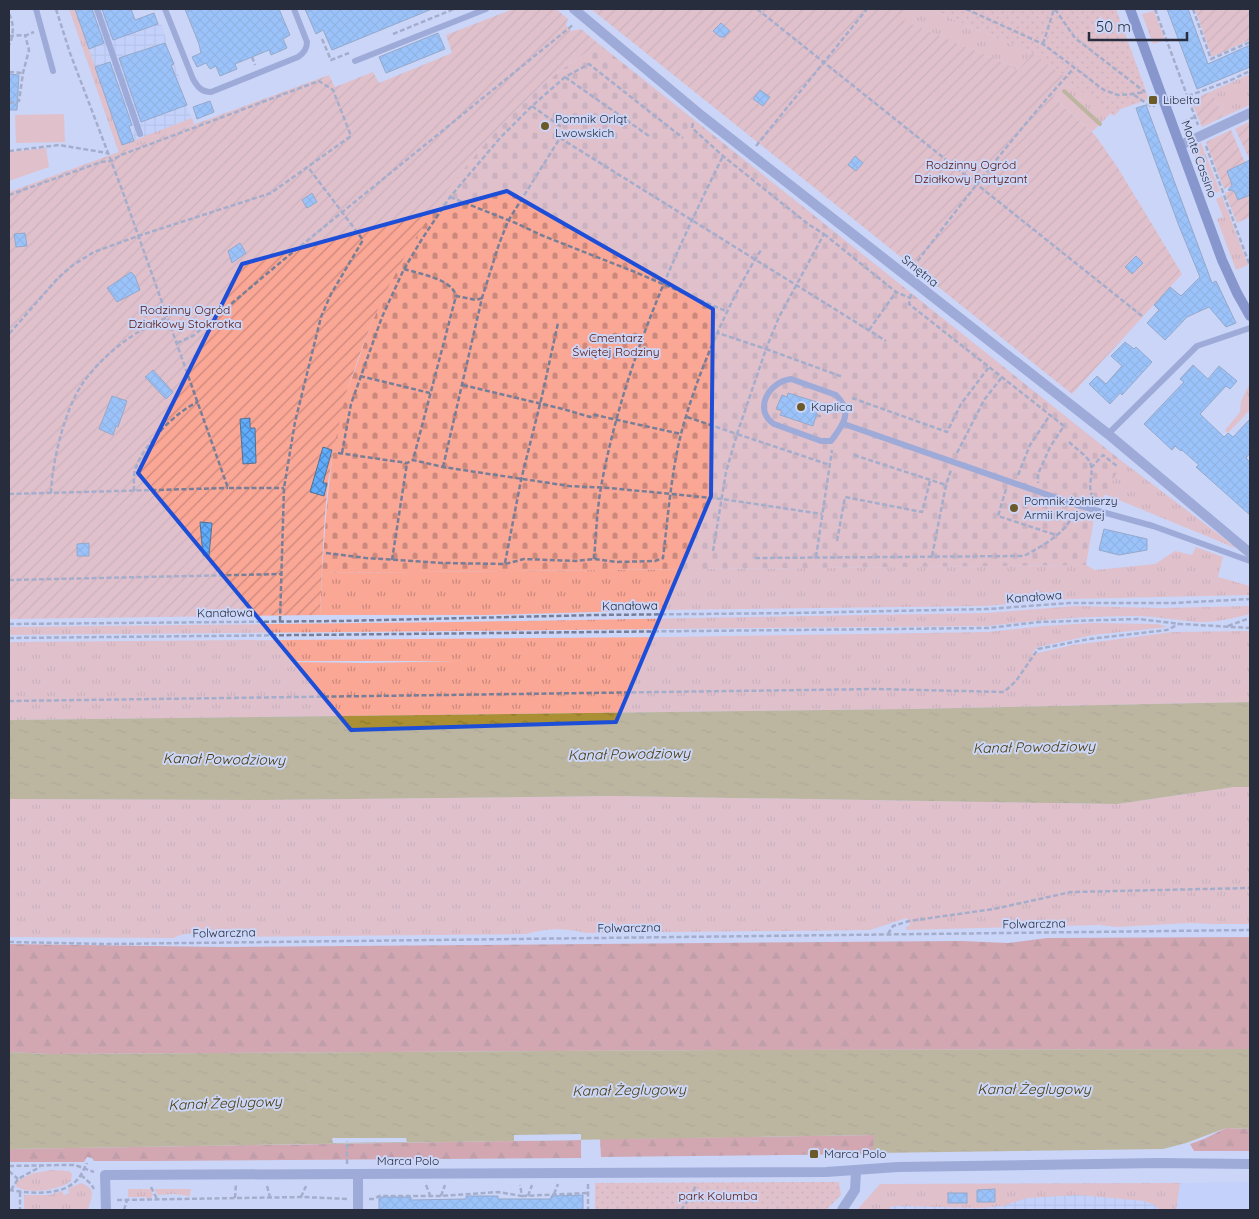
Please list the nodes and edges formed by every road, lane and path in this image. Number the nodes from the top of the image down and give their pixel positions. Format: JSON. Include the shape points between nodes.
{"nodes":[{"id":1,"x":36,"y":9,"type":"edge"},
{"id":2,"x":56,"y":9,"type":"edge"},
{"id":3,"x":98,"y":9,"type":"edge"},
{"id":4,"x":165,"y":9,"type":"edge"},
{"id":5,"x":294,"y":9,"type":"edge"},
{"id":6,"x":454,"y":9,"type":"edge"},
{"id":7,"x":486,"y":9,"type":"edge"},
{"id":8,"x":574,"y":9,"type":"edge"},
{"id":9,"x":757,"y":9,"type":"edge"},
{"id":10,"x":866,"y":9,"type":"edge"},
{"id":11,"x":966,"y":9,"type":"edge"},
{"id":12,"x":1054,"y":9,"type":"edge"},
{"id":13,"x":1130,"y":9,"type":"edge"},
{"id":14,"x":1193,"y":9,"type":"edge"},
{"id":15,"x":973,"y":10,"type":"edge"},
{"id":16,"x":9,"y":14,"type":"edge"},
{"id":17,"x":582,"y":16,"type":"junction"},
{"id":18,"x":33,"y":32,"type":"dead end"},
{"id":19,"x":392,"y":34,"type":"dead end"},
{"id":20,"x":25,"y":35,"type":"junction"},
{"id":21,"x":10,"y":36,"type":"edge"},
{"id":22,"x":322,"y":39,"type":"dead end"},
{"id":23,"x":1250,"y":42,"type":"edge"},
{"id":24,"x":1044,"y":44,"type":"junction"},
{"id":25,"x":9,"y":45,"type":"edge"},
{"id":26,"x":357,"y":49,"type":"dead end"},
{"id":27,"x":252,"y":57,"type":"dead end"},
{"id":28,"x":824,"y":61,"type":"junction"},
{"id":29,"x":355,"y":62,"type":"dead end"},
{"id":30,"x":254,"y":64,"type":"dead end"},
{"id":31,"x":1074,"y":68,"type":"junction"},
{"id":32,"x":1250,"y":70,"type":"edge"},
{"id":33,"x":52,"y":71,"type":"dead end"},
{"id":34,"x":9,"y":72,"type":"edge"},
{"id":35,"x":23,"y":73,"type":"junction"},
{"id":36,"x":565,"y":77,"type":"junction"},
{"id":37,"x":1150,"y":90,"type":"dead end"},
{"id":38,"x":1145,"y":92,"type":"junction"},
{"id":39,"x":1133,"y":94,"type":"junction"},
{"id":40,"x":1188,"y":96,"type":"dead end"},
{"id":41,"x":9,"y":103,"type":"edge"},
{"id":42,"x":1156,"y":105,"type":"dead end"},
{"id":43,"x":532,"y":106,"type":"junction"},
{"id":44,"x":1250,"y":113,"type":"edge"},
{"id":45,"x":1195,"y":117,"type":"dead end"},
{"id":46,"x":1182,"y":123,"type":"dead end"},
{"id":47,"x":692,"y":128,"type":"dead end"},
{"id":48,"x":140,"y":134,"type":"dead end"},
{"id":49,"x":649,"y":136,"type":"dead end"},
{"id":50,"x":560,"y":138,"type":"junction"},
{"id":51,"x":683,"y":138,"type":"dead end"},
{"id":52,"x":1181,"y":144,"type":"junction"},
{"id":53,"x":9,"y":151,"type":"edge"},
{"id":54,"x":107,"y":153,"type":"junction"},
{"id":55,"x":750,"y":153,"type":"junction"},
{"id":56,"x":723,"y":156,"type":"junction"},
{"id":57,"x":111,"y":161,"type":"junction"},
{"id":58,"x":308,"y":167,"type":"junction"},
{"id":59,"x":977,"y":183,"type":"junction"},
{"id":60,"x":9,"y":195,"type":"edge"},
{"id":61,"x":450,"y":197,"type":"junction"},
{"id":62,"x":343,"y":212,"type":"junction"},
{"id":63,"x":691,"y":220,"type":"junction"},
{"id":64,"x":508,"y":221,"type":"junction"},
{"id":65,"x":824,"y":234,"type":"junction"},
{"id":66,"x":138,"y":236,"type":"junction"},
{"id":67,"x":762,"y":250,"type":"dead end"},
{"id":68,"x":755,"y":260,"type":"junction"},
{"id":69,"x":404,"y":269,"type":"junction"},
{"id":70,"x":906,"y":276,"type":"junction"},
{"id":71,"x":663,"y":284,"type":"junction"},
{"id":72,"x":796,"y":285,"type":"junction"},
{"id":73,"x":896,"y":292,"type":"junction"},
{"id":74,"x":456,"y":296,"type":"junction"},
{"id":75,"x":482,"y":298,"type":"junction"},
{"id":76,"x":910,"y":298,"type":"dead end"},
{"id":77,"x":909,"y":304,"type":"dead end"},
{"id":78,"x":728,"y":312,"type":"junction"},
{"id":79,"x":1142,"y":316,"type":"dead end"},
{"id":80,"x":1250,"y":316,"type":"edge"},
{"id":81,"x":168,"y":317,"type":"junction"},
{"id":82,"x":558,"y":323,"type":"dead end"},
{"id":83,"x":1250,"y":328,"type":"edge"},
{"id":84,"x":869,"y":330,"type":"junction"},
{"id":85,"x":718,"y":333,"type":"junction"},
{"id":86,"x":9,"y":334,"type":"edge"},
{"id":87,"x":886,"y":341,"type":"dead end"},
{"id":88,"x":177,"y":343,"type":"junction"},
{"id":89,"x":989,"y":367,"type":"junction"},
{"id":90,"x":360,"y":376,"type":"junction"},
{"id":91,"x":1002,"y":378,"type":"junction"},
{"id":92,"x":463,"y":385,"type":"junction"},
{"id":93,"x":430,"y":393,"type":"junction"},
{"id":94,"x":852,"y":398,"type":"dead end"},
{"id":95,"x":198,"y":402,"type":"junction"},
{"id":96,"x":540,"y":404,"type":"junction"},
{"id":97,"x":816,"y":415,"type":"dead end"},
{"id":98,"x":1050,"y":415,"type":"junction"},
{"id":99,"x":823,"y":417,"type":"dead end"},
{"id":100,"x":617,"y":420,"type":"junction"},
{"id":101,"x":844,"y":424,"type":"junction"},
{"id":102,"x":681,"y":434,"type":"junction"},
{"id":103,"x":1108,"y":434,"type":"junction"},
{"id":104,"x":831,"y":441,"type":"junction"},
{"id":105,"x":1069,"y":442,"type":"dead end"},
{"id":106,"x":854,"y":455,"type":"dead end"},
{"id":107,"x":414,"y":460,"type":"junction"},
{"id":108,"x":953,"y":461,"type":"junction"},
{"id":109,"x":407,"y":463,"type":"junction"},
{"id":110,"x":830,"y":465,"type":"junction"},
{"id":111,"x":443,"y":467,"type":"junction"},
{"id":112,"x":1118,"y":467,"type":"dead end"},
{"id":113,"x":1092,"y":468,"type":"junction"},
{"id":114,"x":521,"y":480,"type":"junction"},
{"id":115,"x":930,"y":481,"type":"junction"},
{"id":116,"x":1012,"y":482,"type":"junction"},
{"id":117,"x":946,"y":485,"type":"junction"},
{"id":118,"x":228,"y":488,"type":"junction"},
{"id":119,"x":284,"y":488,"type":"junction"},
{"id":120,"x":601,"y":488,"type":"junction"},
{"id":121,"x":1036,"y":489,"type":"junction"},
{"id":122,"x":134,"y":491,"type":"junction"},
{"id":123,"x":51,"y":493,"type":"junction"},
{"id":124,"x":9,"y":494,"type":"edge"},
{"id":125,"x":670,"y":494,"type":"junction"},
{"id":126,"x":1093,"y":498,"type":"dead end"},
{"id":127,"x":722,"y":499,"type":"junction"},
{"id":128,"x":1077,"y":504,"type":"junction"},
{"id":129,"x":822,"y":514,"type":"junction"},
{"id":130,"x":1057,"y":535,"type":"junction"},
{"id":131,"x":837,"y":541,"type":"dead end"},
{"id":132,"x":713,"y":551,"type":"dead end"},
{"id":133,"x":326,"y":553,"type":"dead end"},
{"id":134,"x":1250,"y":553,"type":"edge"},
{"id":135,"x":932,"y":556,"type":"junction"},
{"id":136,"x":816,"y":557,"type":"junction"},
{"id":137,"x":755,"y":558,"type":"dead end"},
{"id":138,"x":594,"y":559,"type":"junction"},
{"id":139,"x":392,"y":560,"type":"junction"},
{"id":140,"x":1250,"y":561,"type":"edge"},
{"id":141,"x":505,"y":564,"type":"junction"},
{"id":142,"x":282,"y":574,"type":"junction"},
{"id":143,"x":9,"y":580,"type":"edge"},
{"id":144,"x":1250,"y":600,"type":"edge"},
{"id":145,"x":1250,"y":618,"type":"edge"},
{"id":146,"x":280,"y":621,"type":"junction"},
{"id":147,"x":9,"y":624,"type":"edge"},
{"id":148,"x":1181,"y":624,"type":"junction"},
{"id":149,"x":1228,"y":627,"type":"junction"},
{"id":150,"x":1250,"y":628,"type":"edge"},
{"id":151,"x":9,"y":638,"type":"edge"},
{"id":152,"x":9,"y":702,"type":"edge"},
{"id":153,"x":1250,"y":888,"type":"edge"},
{"id":154,"x":1250,"y":930,"type":"edge"},
{"id":155,"x":888,"y":934,"type":"junction"},
{"id":156,"x":9,"y":942,"type":"edge"},
{"id":157,"x":347,"y":1141,"type":"dead end"},
{"id":158,"x":347,"y":1158,"type":"dead end"},
{"id":159,"x":87,"y":1163,"type":"dead end"},
{"id":160,"x":1250,"y":1164,"type":"edge"},
{"id":161,"x":9,"y":1166,"type":"edge"},
{"id":162,"x":42,"y":1166,"type":"junction"},
{"id":163,"x":84,"y":1170,"type":"junction"},
{"id":164,"x":9,"y":1171,"type":"edge"},
{"id":165,"x":856,"y":1171,"type":"junction"},
{"id":166,"x":696,"y":1172,"type":"junction"},
{"id":167,"x":358,"y":1174,"type":"junction"},
{"id":168,"x":81,"y":1175,"type":"junction"},
{"id":169,"x":588,"y":1178,"type":"dead end"},
{"id":170,"x":18,"y":1179,"type":"junction"},
{"id":171,"x":558,"y":1184,"type":"dead end"},
{"id":172,"x":445,"y":1185,"type":"dead end"},
{"id":173,"x":520,"y":1185,"type":"dead end"},
{"id":174,"x":532,"y":1185,"type":"dead end"},
{"id":175,"x":267,"y":1186,"type":"dead end"},
{"id":176,"x":306,"y":1186,"type":"dead end"},
{"id":177,"x":426,"y":1186,"type":"dead end"},
{"id":178,"x":151,"y":1187,"type":"dead end"},
{"id":179,"x":10,"y":1190,"type":"edge"},
{"id":180,"x":20,"y":1192,"type":"junction"},
{"id":181,"x":117,"y":1194,"type":"dead end"},
{"id":182,"x":554,"y":1194,"type":"junction"},
{"id":183,"x":588,"y":1194,"type":"junction"},
{"id":184,"x":96,"y":1195,"type":"dead end"},
{"id":185,"x":430,"y":1195,"type":"junction"},
{"id":186,"x":441,"y":1196,"type":"junction"},
{"id":187,"x":522,"y":1196,"type":"junction"},
{"id":188,"x":528,"y":1196,"type":"junction"},
{"id":189,"x":301,"y":1197,"type":"junction"},
{"id":190,"x":270,"y":1198,"type":"junction"},
{"id":191,"x":350,"y":1199,"type":"dead end"},
{"id":192,"x":362,"y":1199,"type":"dead end"},
{"id":193,"x":127,"y":1200,"type":"junction"},
{"id":194,"x":158,"y":1200,"type":"junction"},
{"id":195,"x":20,"y":1210,"type":"edge"},
{"id":196,"x":106,"y":1210,"type":"edge"},
{"id":197,"x":124,"y":1210,"type":"edge"},
{"id":198,"x":358,"y":1210,"type":"edge"},
{"id":199,"x":588,"y":1210,"type":"edge"},
{"id":200,"x":682,"y":1210,"type":"edge"},
{"id":201,"x":842,"y":1210,"type":"edge"}],
"edges":[{"from":1,"to":33,"type":"lane"},
{"from":2,"to":54,"type":"path"},
{"from":3,"to":48,"type":"lane"},
{"from":4,"to":5,"type":"lane","via":[[193,79],[205,92],[303,53],[307,42]]},
{"from":6,"to":19,"type":"path"},
{"from":7,"to":29,"type":"lane"},
{"from":8,"to":17,"type":"street","name":"Smętna"},
{"from":9,"to":28,"type":"path"},
{"from":10,"to":28,"type":"path"},
{"from":11,"to":15,"type":"path"},
{"from":12,"to":24,"type":"path"},
{"from":12,"to":38,"type":"path","via":[[1075,38]]},
{"from":13,"to":52,"type":"street","name":"Monte Cassino"},
{"from":14,"to":23,"type":"path","via":[[1211,59]]},
{"from":15,"to":24,"type":"path"},
{"from":16,"to":21,"type":"path","via":[[12,20]]},
{"from":17,"to":55,"type":"street","name":"Smętna"},
{"from":17,"to":62,"type":"path"},
{"from":18,"to":20,"type":"path"},
{"from":20,"to":21,"type":"path"},
{"from":20,"to":35,"type":"path","via":[[29,50]]},
{"from":21,"to":25,"type":"path"},
{"from":22,"to":26,"type":"path","via":[[331,60]]},
{"from":24,"to":31,"type":"path"},
{"from":27,"to":30,"type":"path"},
{"from":28,"to":55,"type":"path"},
{"from":28,"to":59,"type":"path"},
{"from":31,"to":39,"type":"path","via":[[1104,90],[1118,95]]},
{"from":31,"to":59,"type":"path"},
{"from":32,"to":40,"type":"path"},
{"from":34,"to":35,"type":"path"},
{"from":35,"to":41,"type":"path","via":[[18,101]]},
{"from":36,"to":43,"type":"path"},
{"from":36,"to":49,"type":"path"},
{"from":36,"to":51,"type":"path","via":[[589,64]]},
{"from":37,"to":38,"type":"path"},
{"from":38,"to":39,"type":"path"},
{"from":39,"to":42,"type":"path","via":[[1152,107]]},
{"from":43,"to":50,"type":"path","via":[[560,126],[555,134]]},
{"from":43,"to":61,"type":"path"},
{"from":44,"to":52,"type":"street"},
{"from":45,"to":46,"type":"path"},
{"from":47,"to":56,"type":"path"},
{"from":50,"to":63,"type":"path"},
{"from":50,"to":64,"type":"path"},
{"from":52,"to":80,"type":"street","name":"Monte Cassino","via":[[1222,260]]},
{"from":53,"to":54,"type":"path","via":[[59,145]]},
{"from":54,"to":57,"type":"path"},
{"from":55,"to":70,"type":"street","name":"Smętna"},
{"from":56,"to":63,"type":"path"},
{"from":56,"to":65,"type":"path"},
{"from":57,"to":58,"type":"path","via":[[320,81],[333,90],[351,136]]},
{"from":57,"to":60,"type":"path"},
{"from":57,"to":66,"type":"path"},
{"from":58,"to":62,"type":"path"},
{"from":58,"to":66,"type":"path","via":[[271,193]]},
{"from":59,"to":70,"type":"path"},
{"from":59,"to":79,"type":"path"},
{"from":61,"to":64,"type":"path"},
{"from":61,"to":69,"type":"path"},
{"from":62,"to":88,"type":"path","via":[[193,336]]},
{"from":62,"to":119,"type":"path","via":[[363,240],[321,317],[295,422]]},
{"from":63,"to":68,"type":"path"},
{"from":63,"to":71,"type":"path"},
{"from":64,"to":71,"type":"path"},
{"from":64,"to":75,"type":"path"},
{"from":65,"to":72,"type":"path"},
{"from":65,"to":73,"type":"path"},
{"from":66,"to":81,"type":"path"},
{"from":66,"to":86,"type":"path","via":[[94,252],[73,265]]},
{"from":67,"to":68,"type":"path"},
{"from":68,"to":72,"type":"path"},
{"from":68,"to":78,"type":"path"},
{"from":69,"to":74,"type":"path","via":[[448,284]]},
{"from":69,"to":90,"type":"path"},
{"from":70,"to":103,"type":"street","name":"Smętna"},
{"from":71,"to":78,"type":"path"},
{"from":71,"to":100,"type":"path","via":[[636,351]]},
{"from":72,"to":84,"type":"path"},
{"from":72,"to":85,"type":"path","via":[[766,349]]},
{"from":73,"to":76,"type":"path"},
{"from":73,"to":84,"type":"path"},
{"from":74,"to":75,"type":"path"},
{"from":74,"to":93,"type":"path"},
{"from":75,"to":92,"type":"path"},
{"from":77,"to":89,"type":"path"},
{"from":78,"to":85,"type":"path"},
{"from":81,"to":88,"type":"path"},
{"from":81,"to":123,"type":"path","via":[[146,328],[104,358],[83,383],[67,417],[56,455]]},
{"from":82,"to":96,"type":"path"},
{"from":83,"to":103,"type":"lane","via":[[1197,346]]},
{"from":84,"to":87,"type":"path"},
{"from":85,"to":102,"type":"path"},
{"from":88,"to":95,"type":"path"},
{"from":89,"to":91,"type":"path"},
{"from":89,"to":94,"type":"path","via":[[961,404],[947,432]]},
{"from":90,"to":93,"type":"path"},
{"from":90,"to":109,"type":"path","via":[[340,453]]},
{"from":91,"to":98,"type":"path"},
{"from":91,"to":108,"type":"path","via":[[977,413]]},
{"from":92,"to":96,"type":"path"},
{"from":92,"to":111,"type":"path"},
{"from":93,"to":107,"type":"path"},
{"from":95,"to":118,"type":"path"},
{"from":95,"to":122,"type":"path","via":[[188,406],[158,434],[138,461]]},
{"from":96,"to":100,"type":"path","via":[[590,417],[595,415]]},
{"from":96,"to":114,"type":"path"},
{"from":97,"to":99,"type":"path"},
{"from":98,"to":116,"type":"path","via":[[1030,445]]},
{"from":98,"to":121,"type":"path","via":[[1064,426],[1050,447],[1038,474]]},
{"from":100,"to":102,"type":"path"},
{"from":100,"to":120,"type":"path"},
{"from":101,"to":104,"type":"lane"},
{"from":101,"to":104,"type":"lane","via":[[845,408],[836,395],[791,379],[774,384],[766,397],[764,409],[769,421],[821,441]]},
{"from":101,"to":108,"type":"lane"},
{"from":102,"to":125,"type":"path"},
{"from":103,"to":134,"type":"street","name":"Smętna"},
{"from":104,"to":110,"type":"path"},
{"from":105,"to":113,"type":"path","via":[[1089,460]]},
{"from":106,"to":115,"type":"path"},
{"from":107,"to":109,"type":"path"},
{"from":107,"to":111,"type":"path"},
{"from":108,"to":116,"type":"lane"},
{"from":108,"to":117,"type":"path"},
{"from":109,"to":139,"type":"path"},
{"from":110,"to":127,"type":"path","via":[[737,434]]},
{"from":110,"to":129,"type":"path"},
{"from":111,"to":114,"type":"path"},
{"from":112,"to":113,"type":"path","via":[[1103,456]]},
{"from":113,"to":126,"type":"path","via":[[1089,491]]},
{"from":114,"to":120,"type":"path"},
{"from":114,"to":141,"type":"path"},
{"from":115,"to":117,"type":"path"},
{"from":115,"to":131,"type":"path","via":[[922,512],[845,497]]},
{"from":116,"to":121,"type":"lane"},
{"from":116,"to":130,"type":"path","via":[[998,516]]},
{"from":117,"to":135,"type":"path"},
{"from":118,"to":119,"type":"path"},
{"from":118,"to":122,"type":"path"},
{"from":119,"to":142,"type":"path"},
{"from":120,"to":125,"type":"path"},
{"from":120,"to":138,"type":"path"},
{"from":121,"to":128,"type":"lane"},
{"from":122,"to":123,"type":"path"},
{"from":123,"to":124,"type":"path"},
{"from":125,"to":127,"type":"path"},
{"from":125,"to":138,"type":"path","via":[[663,558],[617,562]]},
{"from":127,"to":129,"type":"path"},
{"from":127,"to":132,"type":"path"},
{"from":128,"to":130,"type":"path","via":[[1070,523]]},
{"from":128,"to":140,"type":"lane","via":[[1154,526]]},
{"from":129,"to":136,"type":"path"},
{"from":130,"to":135,"type":"path","via":[[1024,556]]},
{"from":133,"to":139,"type":"path"},
{"from":135,"to":136,"type":"path"},
{"from":136,"to":137,"type":"path"},
{"from":138,"to":141,"type":"path","via":[[524,559]]},
{"from":139,"to":141,"type":"path"},
{"from":142,"to":143,"type":"path"},
{"from":142,"to":146,"type":"path"},
{"from":144,"to":146,"type":"path","name":"Kanałowa","via":[[804,613]]},
{"from":145,"to":149,"type":"path"},
{"from":146,"to":147,"type":"path","name":"Kanałowa"},
{"from":148,"to":149,"type":"path"},
{"from":148,"to":151,"type":"path","via":[[1138,619],[1039,622],[988,628]]},
{"from":148,"to":152,"type":"path","via":[[1167,630],[1089,639],[1038,650],[1004,692],[877,689]]},
{"from":149,"to":150,"type":"path"},
{"from":153,"to":155,"type":"path","via":[[1071,892],[994,909],[909,921],[893,926]]},
{"from":154,"to":155,"type":"path","name":"Folwarczna"},
{"from":155,"to":156,"type":"path","name":"Folwarczna","via":[[107,944]]},
{"from":157,"to":158,"type":"path"},
{"from":159,"to":163,"type":"path"},
{"from":160,"to":165,"type":"street","name":"Marca Polo","via":[[898,1167]]},
{"from":161,"to":162,"type":"path"},
{"from":162,"to":163,"type":"path","via":[[75,1165]]},
{"from":162,"to":170,"type":"path"},
{"from":163,"to":168,"type":"path"},
{"from":164,"to":170,"type":"path"},
{"from":165,"to":166,"type":"street","name":"Marca Polo"},
{"from":165,"to":201,"type":"street","via":[[855,1190]]},
{"from":166,"to":167,"type":"street","name":"Marca Polo"},
{"from":166,"to":200,"type":"path","via":[[692,1194]]},
{"from":167,"to":196,"type":"street","name":"Marca Polo","via":[[105,1175]]},
{"from":167,"to":198,"type":"street"},
{"from":168,"to":180,"type":"path","via":[[73,1184],[50,1192]]},
{"from":168,"to":184,"type":"path"},
{"from":169,"to":183,"type":"path"},
{"from":170,"to":179,"type":"path"},
{"from":171,"to":182,"type":"path"},
{"from":172,"to":186,"type":"path"},
{"from":173,"to":187,"type":"path"},
{"from":174,"to":188,"type":"path"},
{"from":175,"to":190,"type":"path"},
{"from":176,"to":189,"type":"path"},
{"from":177,"to":185,"type":"path"},
{"from":178,"to":194,"type":"path"},
{"from":179,"to":180,"type":"path"},
{"from":180,"to":195,"type":"path"},
{"from":181,"to":193,"type":"path","via":[[116,1200]]},
{"from":182,"to":183,"type":"path"},
{"from":182,"to":188,"type":"path"},
{"from":183,"to":199,"type":"path"},
{"from":185,"to":186,"type":"path"},
{"from":185,"to":192,"type":"path"},
{"from":186,"to":187,"type":"path","via":[[498,1192]]},
{"from":187,"to":188,"type":"path"},
{"from":189,"to":190,"type":"path"},
{"from":189,"to":191,"type":"path"},
{"from":190,"to":194,"type":"path"},
{"from":193,"to":194,"type":"path"},
{"from":193,"to":197,"type":"path"}]}
